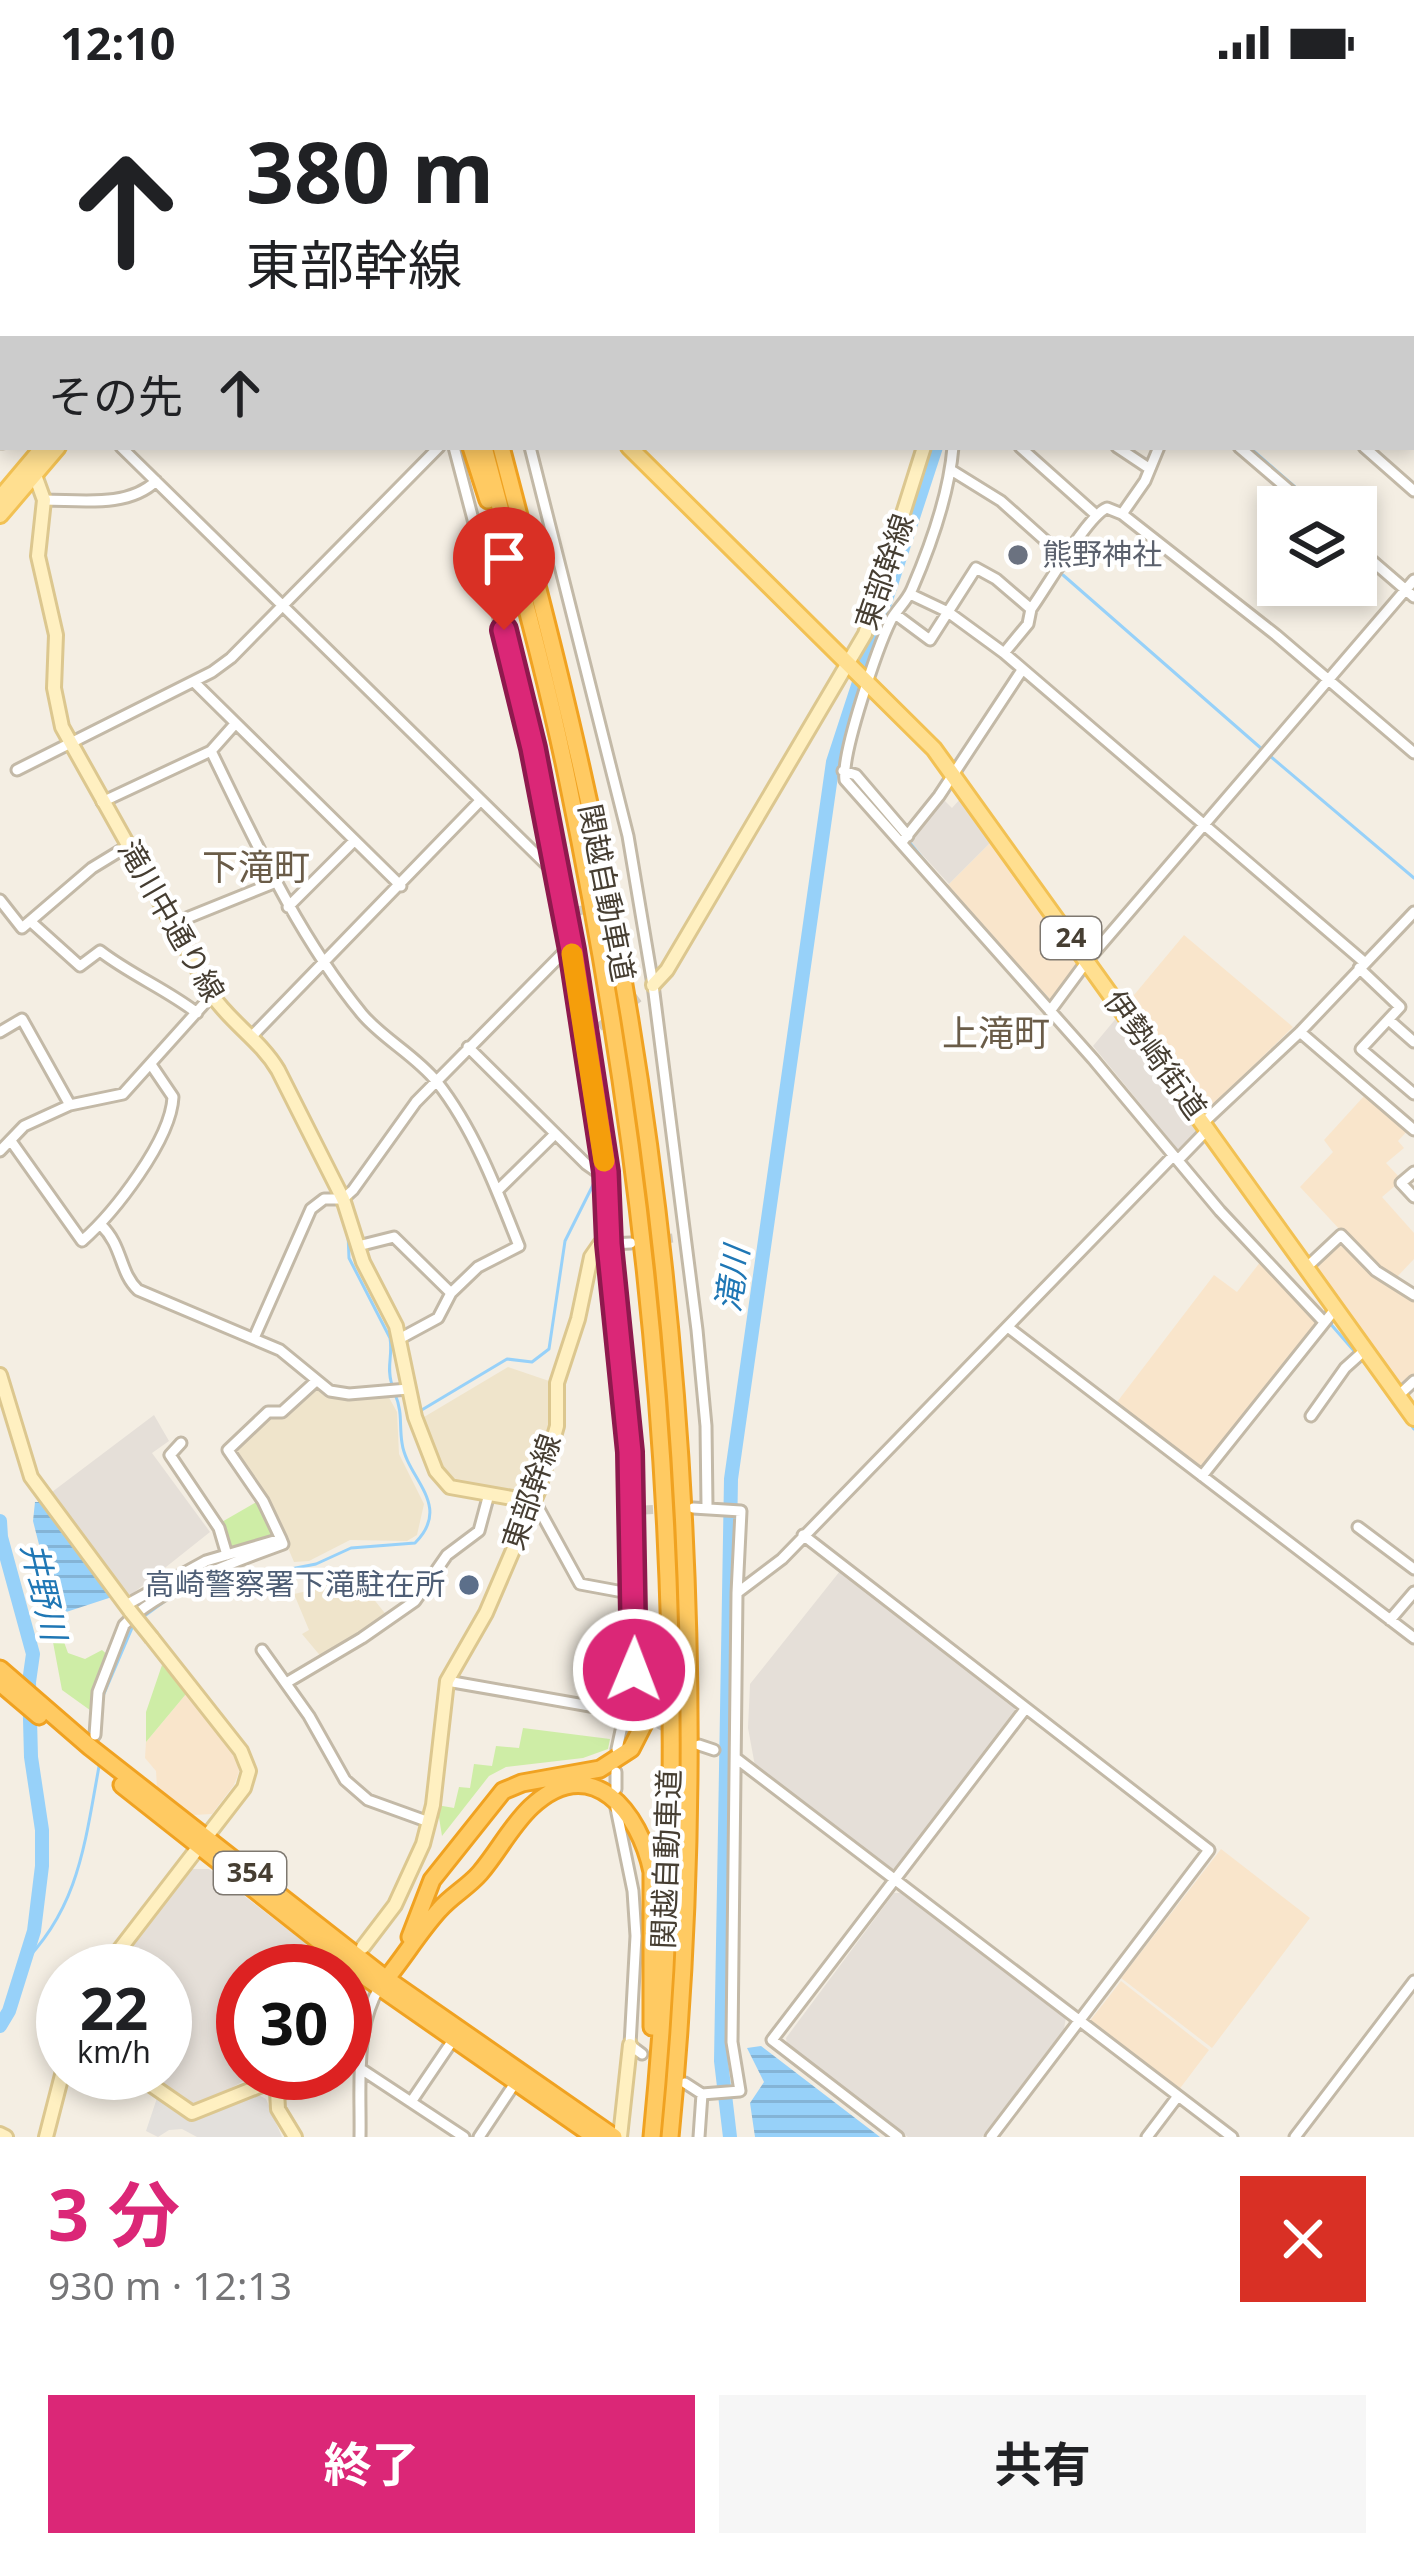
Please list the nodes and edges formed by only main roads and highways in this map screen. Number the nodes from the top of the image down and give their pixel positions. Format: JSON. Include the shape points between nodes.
{"nodes":[{"id":1,"x":42,"y":450,"type":"edge"},
{"id":2,"x":54,"y":450,"type":"edge"},
{"id":3,"x":472,"y":450,"type":"edge"},
{"id":4,"x":485,"y":450,"type":"edge"},
{"id":5,"x":502,"y":450,"type":"edge"},
{"id":6,"x":632,"y":450,"type":"edge"},
{"id":7,"x":32,"y":469,"type":"junction"},
{"id":8,"x":0,"y":498,"type":"edge"},
{"id":9,"x":0,"y":515,"type":"edge"},
{"id":10,"x":532,"y":634,"type":"junction"},
{"id":11,"x":1414,"y":1418,"type":"edge"},
{"id":12,"x":667,"y":1573,"type":"junction"},
{"id":13,"x":0,"y":1669,"type":"edge"},
{"id":14,"x":0,"y":1683,"type":"edge"},
{"id":15,"x":59,"y":1726,"type":"junction"},
{"id":16,"x":382,"y":1981,"type":"junction"},
{"id":17,"x":653,"y":2128,"type":"edge"},
{"id":18,"x":671,"y":2133,"type":"edge"},
{"id":19,"x":595,"y":2137,"type":"edge"},
{"id":20,"x":617,"y":2137,"type":"edge"}],
"edges":[{"from":1,"to":7,"type":"main road"},
{"from":2,"to":7,"type":"main road"},
{"from":3,"to":10,"type":"highway"},
{"from":4,"to":10,"type":"highway","name":"関越自動車道"},
{"from":5,"to":18,"type":"highway","name":"関越自動車道","via":[[610,907],[664,1274],[687,1722]]},
{"from":6,"to":11,"type":"main road","name":"伊勢崎街道","number":"24","via":[[952,772]]},
{"from":7,"to":8,"type":"main road"},
{"from":7,"to":9,"type":"main road"},
{"from":10,"to":12,"type":"highway","name":"関越自動車道","via":[[572,800],[627,1111]]},
{"from":12,"to":16,"type":"highway","via":[[658,1686],[638,1739],[600,1769],[521,1783],[496,1797],[428,1887],[416,1928]]},
{"from":12,"to":17,"type":"highway","name":"関越自動車道","via":[[669,1847]]},
{"from":13,"to":15,"type":"highway","number":"354"},
{"from":14,"to":15,"type":"highway","number":"354"},
{"from":15,"to":16,"type":"highway","number":"354"},
{"from":16,"to":17,"type":"highway","via":[[530,1808],[572,1786],[606,1792],[636,1822],[652,1872]]},
{"from":16,"to":19,"type":"highway","number":"354"},
{"from":16,"to":20,"type":"highway","number":"354"}]}
